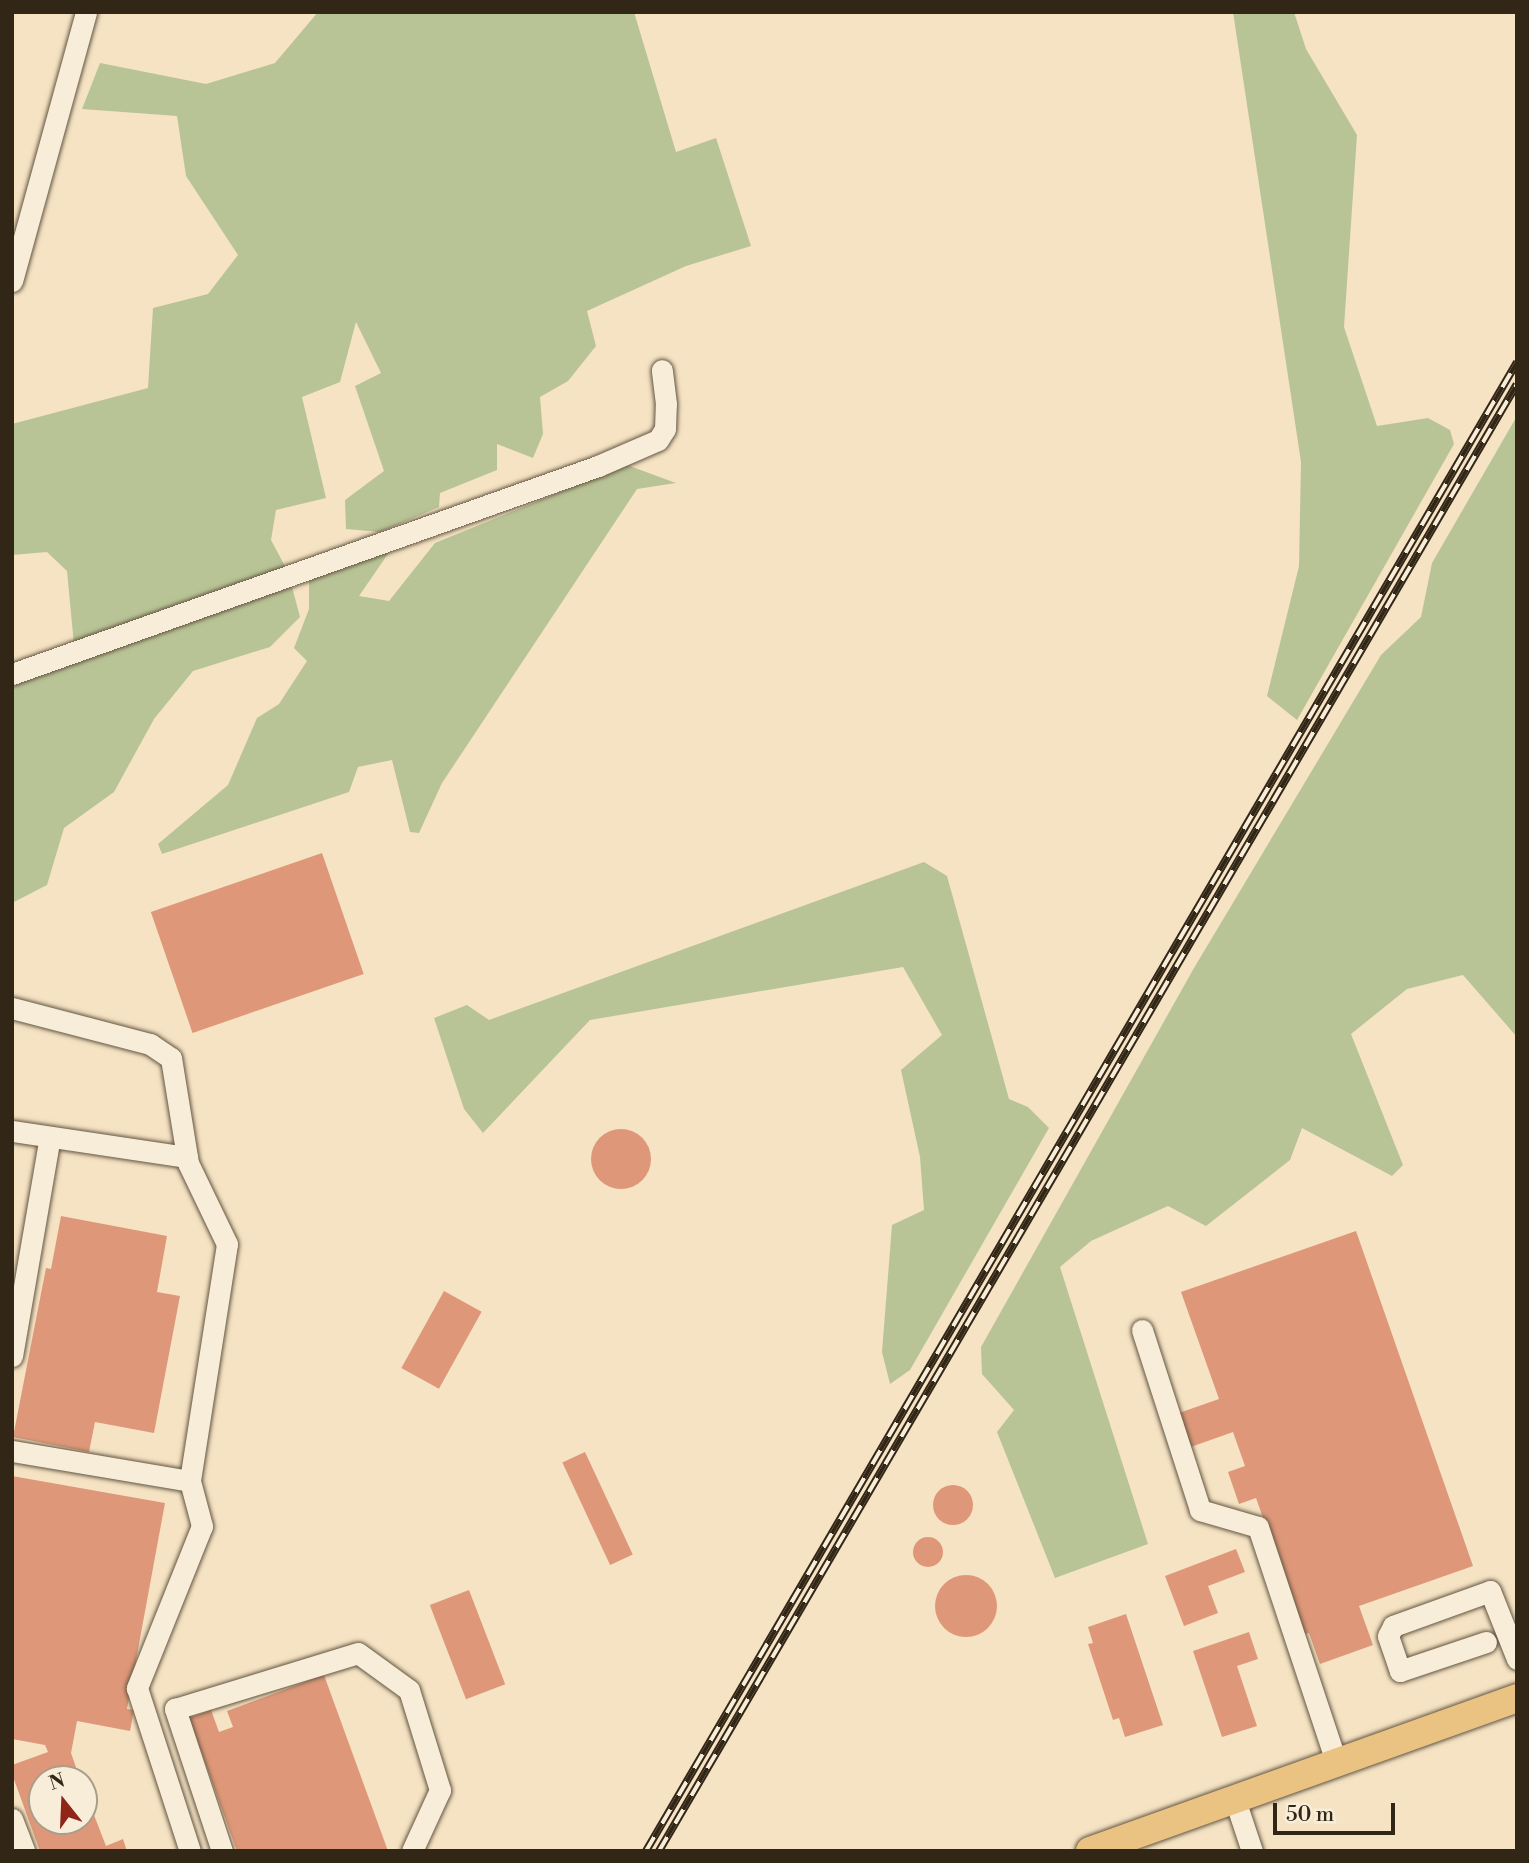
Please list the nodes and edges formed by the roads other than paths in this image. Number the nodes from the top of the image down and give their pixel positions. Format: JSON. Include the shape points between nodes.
{"nodes":[{"id":1,"x":86,"y":12,"type":"edge"},
{"id":2,"x":12,"y":281,"type":"edge"},
{"id":3,"x":662,"y":370,"type":"dead end"},
{"id":4,"x":12,"y":674,"type":"edge"},
{"id":5,"x":12,"y":1008,"type":"edge"},
{"id":6,"x":12,"y":1130,"type":"edge"},
{"id":7,"x":50,"y":1137,"type":"junction"},
{"id":8,"x":187,"y":1157,"type":"junction"},
{"id":9,"x":1142,"y":1330,"type":"dead end"},
{"id":10,"x":12,"y":1356,"type":"edge"},
{"id":11,"x":12,"y":1451,"type":"edge"},
{"id":12,"x":190,"y":1481,"type":"junction"},
{"id":13,"x":1486,"y":1642,"type":"dead end"},
{"id":14,"x":1517,"y":1659,"type":"edge"},
{"id":15,"x":1517,"y":1698,"type":"edge"},
{"id":16,"x":1337,"y":1764,"type":"junction"},
{"id":17,"x":1235,"y":1800,"type":"junction"},
{"id":18,"x":12,"y":1819,"type":"edge"},
{"id":19,"x":24,"y":1851,"type":"edge"},
{"id":20,"x":190,"y":1851,"type":"edge"},
{"id":21,"x":222,"y":1851,"type":"edge"},
{"id":22,"x":412,"y":1851,"type":"edge"},
{"id":23,"x":1090,"y":1851,"type":"edge"},
{"id":24,"x":1252,"y":1851,"type":"edge"}],
"edges":[{"from":1,"to":2,"type":"street"},
{"from":3,"to":4,"type":"street","via":[[665,429],[658,440],[598,466]]},
{"from":5,"to":8,"type":"street","via":[[150,1044],[171,1058]]},
{"from":6,"to":7,"type":"street"},
{"from":7,"to":8,"type":"street"},
{"from":7,"to":10,"type":"street"},
{"from":8,"to":12,"type":"street","via":[[227,1244]]},
{"from":9,"to":16,"type":"street","via":[[1200,1510],[1258,1527]]},
{"from":11,"to":12,"type":"street"},
{"from":12,"to":20,"type":"street","via":[[202,1526],[137,1688]]},
{"from":13,"to":14,"type":"street","via":[[1400,1671],[1388,1636],[1393,1626],[1490,1591]]},
{"from":15,"to":16,"type":"main road"},
{"from":16,"to":17,"type":"main road"},
{"from":17,"to":23,"type":"main road"},
{"from":17,"to":24,"type":"street"},
{"from":18,"to":19,"type":"street"},
{"from":21,"to":22,"type":"street","via":[[175,1709],[358,1653],[409,1690],[440,1790]]}]}
